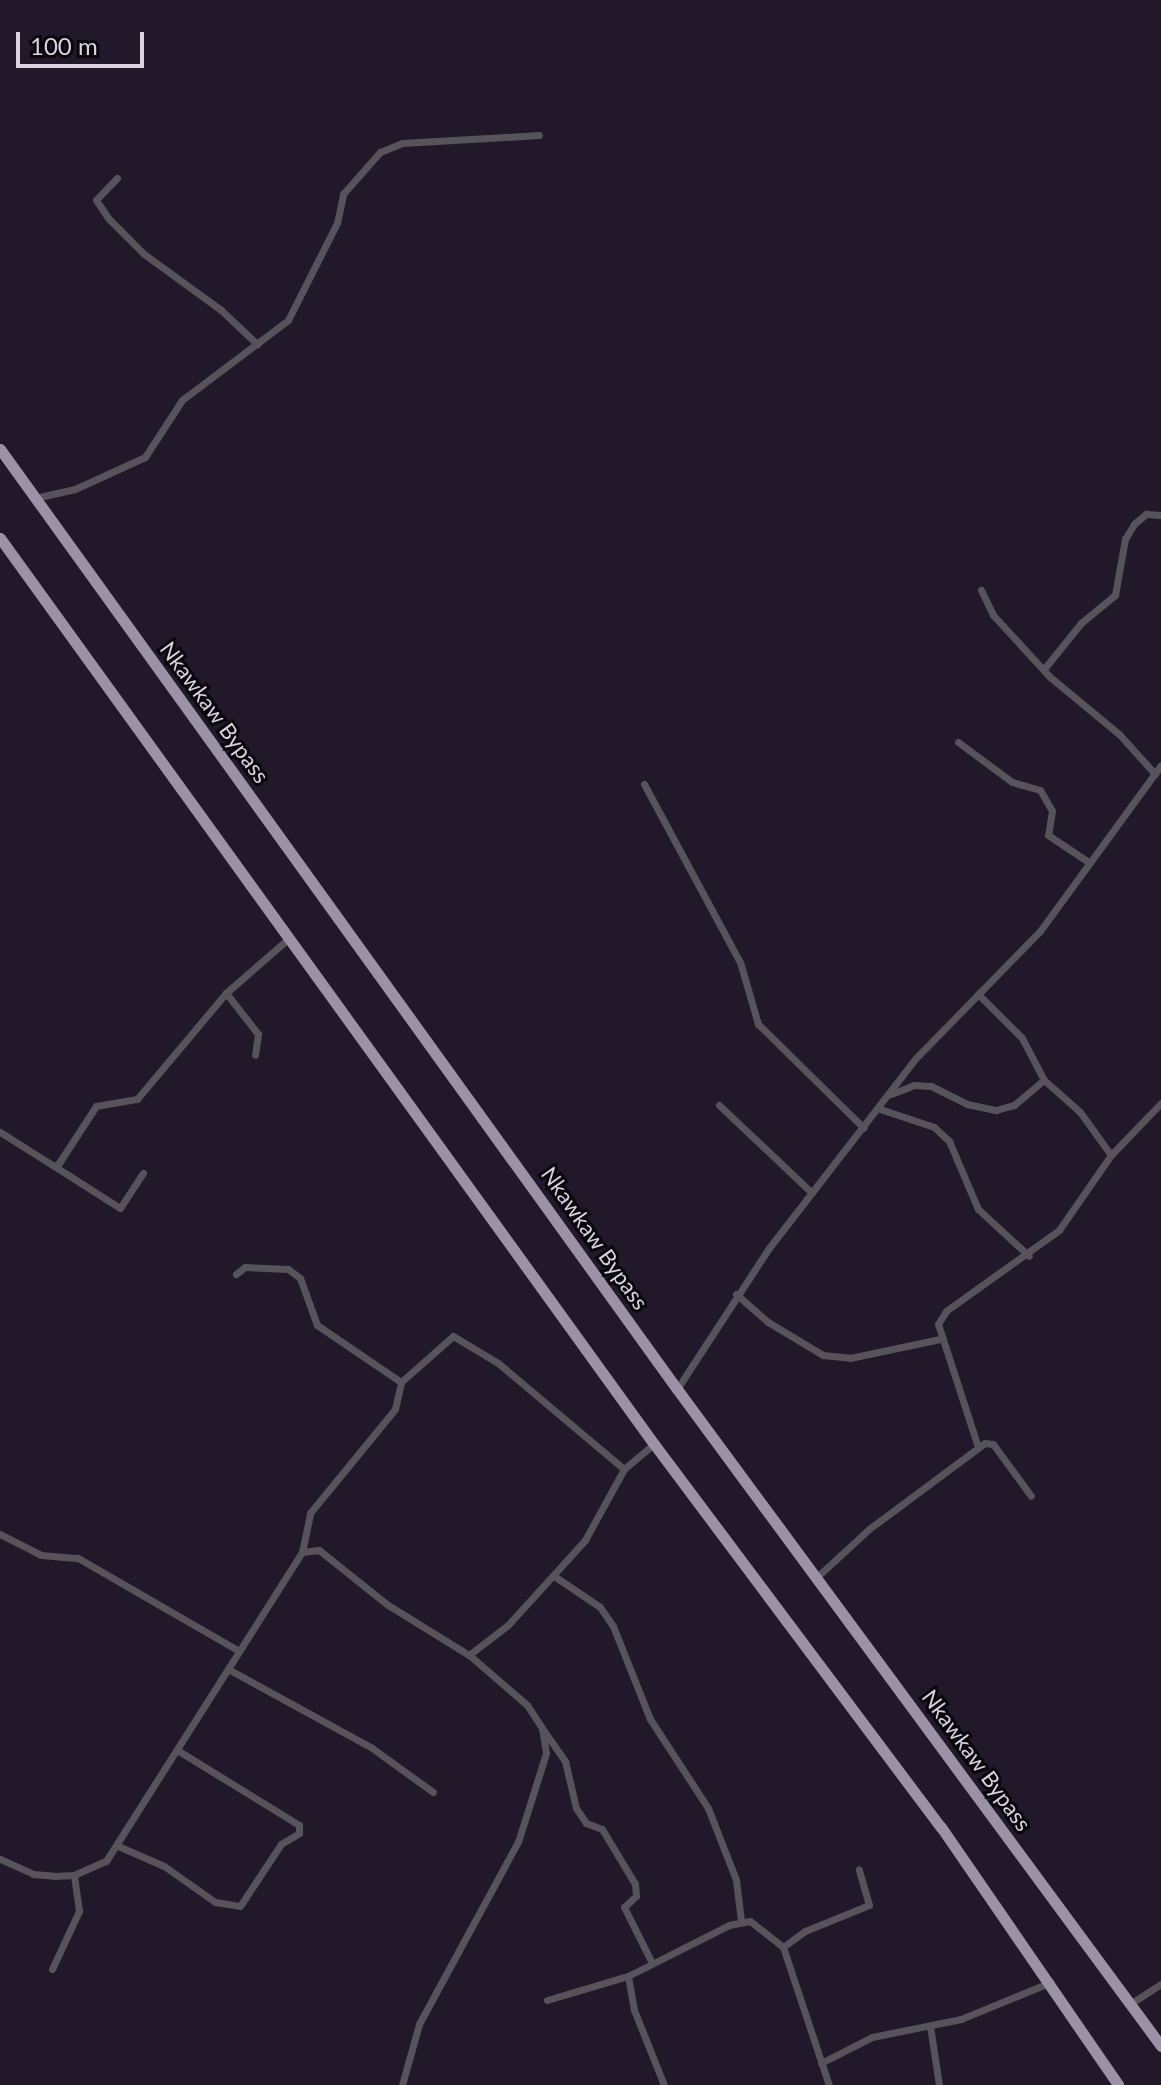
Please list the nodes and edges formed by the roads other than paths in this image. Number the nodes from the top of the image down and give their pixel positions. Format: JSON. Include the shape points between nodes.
{"nodes":[{"id":1,"x":539,"y":135,"type":"dead end"},
{"id":2,"x":117,"y":178,"type":"dead end"},
{"id":3,"x":257,"y":344,"type":"junction"},
{"id":4,"x":0,"y":449,"type":"edge"},
{"id":5,"x":35,"y":498,"type":"junction"},
{"id":6,"x":1161,"y":515,"type":"edge"},
{"id":7,"x":0,"y":538,"type":"edge"},
{"id":8,"x":981,"y":590,"type":"dead end"},
{"id":9,"x":1044,"y":669,"type":"junction"},
{"id":10,"x":958,"y":742,"type":"dead end"},
{"id":11,"x":1161,"y":765,"type":"edge"},
{"id":12,"x":1155,"y":774,"type":"junction"},
{"id":13,"x":644,"y":784,"type":"dead end"},
{"id":14,"x":1090,"y":863,"type":"junction"},
{"id":15,"x":288,"y":939,"type":"junction"},
{"id":16,"x":226,"y":993,"type":"junction"},
{"id":17,"x":978,"y":994,"type":"junction"},
{"id":18,"x":255,"y":1055,"type":"dead end"},
{"id":19,"x":1044,"y":1080,"type":"junction"},
{"id":20,"x":891,"y":1095,"type":"junction"},
{"id":21,"x":1161,"y":1103,"type":"edge"},
{"id":22,"x":719,"y":1105,"type":"dead end"},
{"id":23,"x":880,"y":1109,"type":"junction"},
{"id":24,"x":864,"y":1128,"type":"junction"},
{"id":25,"x":0,"y":1132,"type":"edge"},
{"id":26,"x":1111,"y":1155,"type":"junction"},
{"id":27,"x":54,"y":1166,"type":"junction"},
{"id":28,"x":143,"y":1173,"type":"dead end"},
{"id":29,"x":812,"y":1193,"type":"junction"},
{"id":30,"x":1029,"y":1256,"type":"junction"},
{"id":31,"x":236,"y":1274,"type":"dead end"},
{"id":32,"x":736,"y":1294,"type":"junction"},
{"id":33,"x":940,"y":1339,"type":"junction"},
{"id":34,"x":401,"y":1382,"type":"junction"},
{"id":35,"x":677,"y":1389,"type":"junction"},
{"id":36,"x":654,"y":1444,"type":"junction"},
{"id":37,"x":978,"y":1447,"type":"junction"},
{"id":38,"x":624,"y":1469,"type":"junction"},
{"id":39,"x":1031,"y":1496,"type":"dead end"},
{"id":40,"x":0,"y":1534,"type":"edge"},
{"id":41,"x":302,"y":1552,"type":"junction"},
{"id":42,"x":819,"y":1575,"type":"junction"},
{"id":43,"x":554,"y":1576,"type":"junction"},
{"id":44,"x":239,"y":1651,"type":"junction"},
{"id":45,"x":469,"y":1655,"type":"junction"},
{"id":46,"x":228,"y":1669,"type":"junction"},
{"id":47,"x":542,"y":1728,"type":"junction"},
{"id":48,"x":177,"y":1750,"type":"junction"},
{"id":49,"x":433,"y":1792,"type":"dead end"},
{"id":50,"x":118,"y":1846,"type":"junction"},
{"id":51,"x":0,"y":1859,"type":"edge"},
{"id":52,"x":859,"y":1869,"type":"dead end"},
{"id":53,"x":74,"y":1875,"type":"junction"},
{"id":54,"x":741,"y":1919,"type":"junction"},
{"id":55,"x":783,"y":1947,"type":"junction"},
{"id":56,"x":651,"y":1961,"type":"junction"},
{"id":57,"x":52,"y":1969,"type":"dead end"},
{"id":58,"x":628,"y":1976,"type":"junction"},
{"id":59,"x":1051,"y":1982,"type":"junction"},
{"id":60,"x":1161,"y":1984,"type":"edge"},
{"id":61,"x":547,"y":2000,"type":"dead end"},
{"id":62,"x":1130,"y":2004,"type":"junction"},
{"id":63,"x":930,"y":2026,"type":"junction"},
{"id":64,"x":1161,"y":2046,"type":"edge"},
{"id":65,"x":821,"y":2063,"type":"junction"},
{"id":66,"x":402,"y":2085,"type":"edge"},
{"id":67,"x":664,"y":2085,"type":"edge"},
{"id":68,"x":829,"y":2085,"type":"edge"},
{"id":69,"x":939,"y":2085,"type":"edge"},
{"id":70,"x":1118,"y":2085,"type":"edge"}],
"edges":[{"from":1,"to":3,"type":"street","via":[[402,143],[380,152],[343,194],[337,223],[295,310]]},
{"from":2,"to":3,"type":"street","via":[[96,200],[109,219],[144,254],[221,310]]},
{"from":3,"to":5,"type":"street","via":[[182,400],[145,457],[87,485]]},
{"from":4,"to":5,"type":"highway","name":"Nkawkaw Bypass"},
{"from":5,"to":35,"type":"highway","name":"Nkawkaw Bypass"},
{"from":6,"to":9,"type":"street","via":[[1146,514],[1134,524],[1125,539],[1115,595],[1081,623]]},
{"from":7,"to":15,"type":"highway"},
{"from":8,"to":9,"type":"street","via":[[993,615]]},
{"from":9,"to":12,"type":"street","via":[[1119,734]]},
{"from":10,"to":14,"type":"street","via":[[1012,782],[1040,790],[1052,811],[1048,835]]},
{"from":11,"to":12,"type":"street"},
{"from":12,"to":14,"type":"street"},
{"from":13,"to":24,"type":"street","via":[[740,962],[758,1024]]},
{"from":14,"to":17,"type":"street","via":[[1040,931]]},
{"from":15,"to":16,"type":"street"},
{"from":15,"to":36,"type":"highway"},
{"from":16,"to":18,"type":"street","via":[[258,1034]]},
{"from":16,"to":27,"type":"street","via":[[137,1099],[96,1106]]},
{"from":17,"to":19,"type":"street","via":[[1022,1038]]},
{"from":17,"to":20,"type":"street","via":[[916,1058]]},
{"from":19,"to":20,"type":"street","via":[[1014,1105],[996,1110],[967,1104],[931,1086],[914,1085]]},
{"from":19,"to":26,"type":"street","via":[[1080,1112]]},
{"from":20,"to":23,"type":"street"},
{"from":21,"to":26,"type":"street"},
{"from":22,"to":29,"type":"street"},
{"from":23,"to":24,"type":"street"},
{"from":23,"to":30,"type":"street","via":[[934,1127],[949,1141],[978,1209]]},
{"from":24,"to":29,"type":"street"},
{"from":25,"to":27,"type":"street"},
{"from":26,"to":30,"type":"street","via":[[1059,1230]]},
{"from":27,"to":28,"type":"street","via":[[120,1208]]},
{"from":29,"to":32,"type":"street"},
{"from":30,"to":33,"type":"street","via":[[946,1311],[938,1324]]},
{"from":31,"to":34,"type":"street","via":[[245,1267],[288,1269],[300,1278],[317,1325]]},
{"from":32,"to":33,"type":"street","via":[[768,1322],[823,1355],[850,1358]]},
{"from":32,"to":35,"type":"street"},
{"from":33,"to":37,"type":"street"},
{"from":34,"to":38,"type":"street","via":[[449,1338],[465,1339]]},
{"from":34,"to":41,"type":"street","via":[[395,1409],[310,1513]]},
{"from":35,"to":42,"type":"highway","name":"Nkawkaw Bypass"},
{"from":36,"to":38,"type":"street"},
{"from":36,"to":59,"type":"highway"},
{"from":37,"to":39,"type":"street","via":[[993,1444]]},
{"from":37,"to":42,"type":"street","via":[[869,1529]]},
{"from":38,"to":43,"type":"street","via":[[585,1540]]},
{"from":40,"to":44,"type":"street","via":[[41,1555],[78,1558]]},
{"from":41,"to":44,"type":"street"},
{"from":41,"to":45,"type":"street","via":[[319,1550],[388,1605]]},
{"from":42,"to":62,"type":"highway","name":"Nkawkaw Bypass"},
{"from":43,"to":45,"type":"street","via":[[508,1625]]},
{"from":43,"to":54,"type":"street","via":[[600,1607],[613,1626],[650,1719],[708,1808],[736,1880]]},
{"from":44,"to":46,"type":"street"},
{"from":45,"to":47,"type":"street","via":[[527,1705]]},
{"from":46,"to":48,"type":"street"},
{"from":46,"to":49,"type":"street","via":[[372,1748]]},
{"from":47,"to":56,"type":"street","via":[[565,1761],[576,1808],[586,1823],[602,1829],[635,1884],[636,1896],[624,1907]]},
{"from":47,"to":66,"type":"street","via":[[546,1753],[518,1842],[419,2024]]},
{"from":48,"to":50,"type":"street"},
{"from":48,"to":50,"type":"street","via":[[301,1830],[281,1844],[240,1906],[215,1902],[164,1866]]},
{"from":50,"to":53,"type":"street","via":[[106,1861]]},
{"from":51,"to":53,"type":"street","via":[[33,1874]]},
{"from":52,"to":55,"type":"street","via":[[869,1905]]},
{"from":53,"to":57,"type":"street","via":[[79,1911]]},
{"from":54,"to":55,"type":"street","via":[[766,1930]]},
{"from":54,"to":56,"type":"street"},
{"from":55,"to":65,"type":"street"},
{"from":56,"to":58,"type":"street"},
{"from":58,"to":61,"type":"street"},
{"from":58,"to":67,"type":"street","via":[[634,2010]]},
{"from":59,"to":63,"type":"street"},
{"from":59,"to":70,"type":"highway"},
{"from":60,"to":62,"type":"street"},
{"from":62,"to":64,"type":"highway","name":"Nkawkaw Bypass"},
{"from":63,"to":65,"type":"street","via":[[872,2037]]},
{"from":63,"to":69,"type":"street"},
{"from":65,"to":68,"type":"street"}]}
